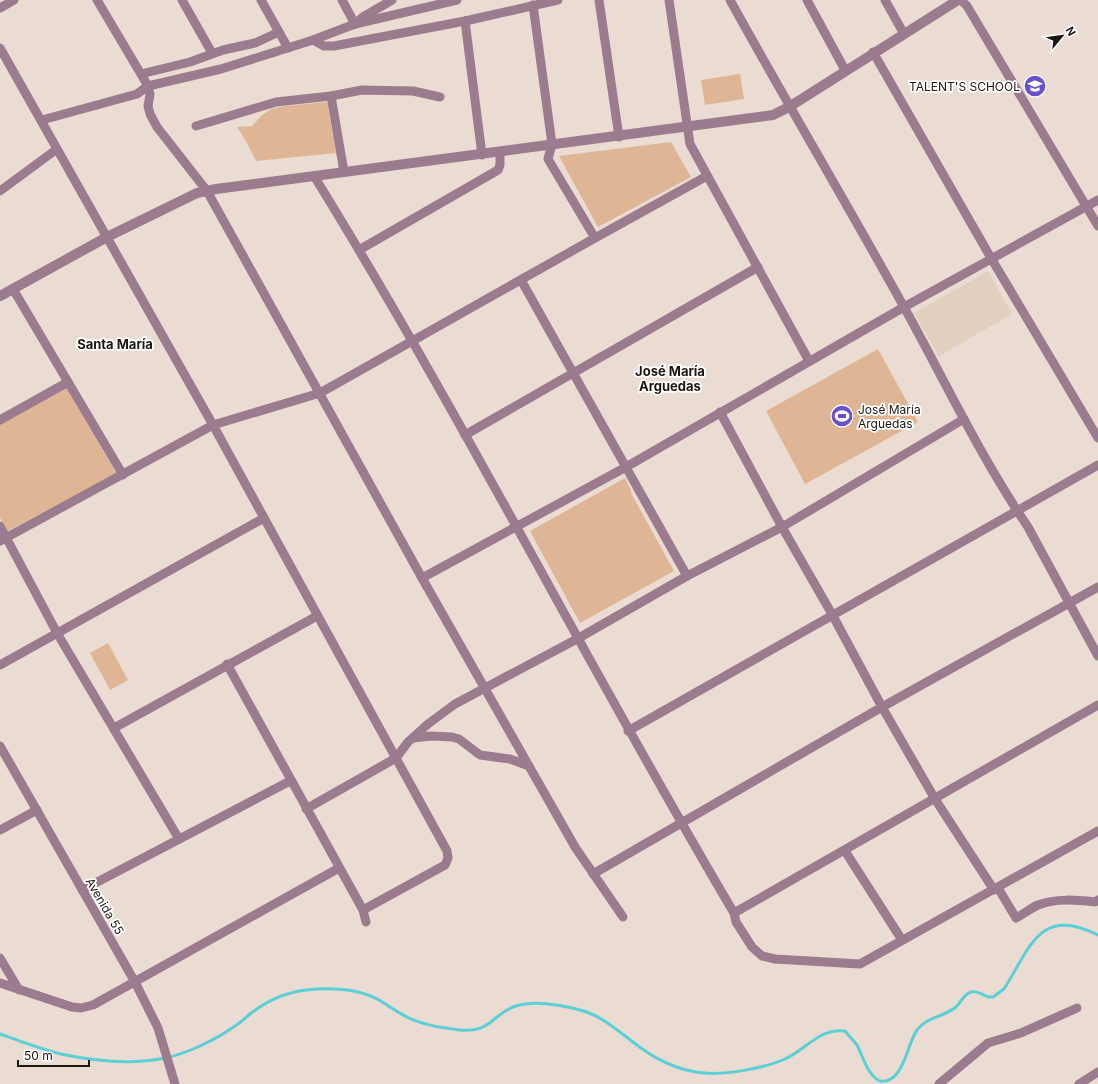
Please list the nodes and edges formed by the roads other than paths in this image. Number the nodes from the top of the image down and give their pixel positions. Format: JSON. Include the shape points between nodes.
{"nodes":[{"id":1,"x":14,"y":0,"type":"edge"},
{"id":2,"x":97,"y":0,"type":"edge"},
{"id":3,"x":182,"y":0,"type":"edge"},
{"id":4,"x":261,"y":0,"type":"edge"},
{"id":5,"x":342,"y":0,"type":"edge"},
{"id":6,"x":392,"y":0,"type":"edge"},
{"id":7,"x":457,"y":0,"type":"edge"},
{"id":8,"x":558,"y":0,"type":"edge"},
{"id":9,"x":599,"y":0,"type":"edge"},
{"id":10,"x":669,"y":0,"type":"edge"},
{"id":11,"x":730,"y":0,"type":"edge"},
{"id":12,"x":807,"y":0,"type":"edge"},
{"id":13,"x":885,"y":0,"type":"edge"},
{"id":14,"x":960,"y":0,"type":"edge"},
{"id":15,"x":533,"y":5,"type":"junction"},
{"id":16,"x":0,"y":8,"type":"edge"},
{"id":17,"x":465,"y":21,"type":"junction"},
{"id":18,"x":355,"y":24,"type":"junction"},
{"id":19,"x":279,"y":32,"type":"junction"},
{"id":20,"x":904,"y":34,"type":"junction"},
{"id":21,"x":313,"y":40,"type":"junction"},
{"id":22,"x":0,"y":48,"type":"edge"},
{"id":23,"x":288,"y":48,"type":"junction"},
{"id":24,"x":873,"y":52,"type":"junction"},
{"id":25,"x":212,"y":53,"type":"junction"},
{"id":26,"x":845,"y":70,"type":"junction"},
{"id":27,"x":141,"y":74,"type":"junction"},
{"id":28,"x":148,"y":86,"type":"junction"},
{"id":29,"x":331,"y":96,"type":"junction"},
{"id":30,"x":440,"y":97,"type":"dead end"},
{"id":31,"x":789,"y":107,"type":"junction"},
{"id":32,"x":42,"y":120,"type":"junction"},
{"id":33,"x":196,"y":126,"type":"dead end"},
{"id":34,"x":689,"y":126,"type":"junction"},
{"id":35,"x":619,"y":137,"type":"junction"},
{"id":36,"x":552,"y":144,"type":"junction"},
{"id":37,"x":57,"y":149,"type":"junction"},
{"id":38,"x":500,"y":152,"type":"junction"},
{"id":39,"x":482,"y":154,"type":"junction"},
{"id":40,"x":344,"y":172,"type":"junction"},
{"id":41,"x":314,"y":176,"type":"junction"},
{"id":42,"x":707,"y":176,"type":"junction"},
{"id":43,"x":0,"y":191,"type":"edge"},
{"id":44,"x":207,"y":191,"type":"junction"},
{"id":45,"x":1098,"y":200,"type":"edge"},
{"id":46,"x":1087,"y":206,"type":"junction"},
{"id":47,"x":1098,"y":226,"type":"edge"},
{"id":48,"x":107,"y":237,"type":"junction"},
{"id":49,"x":594,"y":238,"type":"junction"},
{"id":50,"x":359,"y":250,"type":"junction"},
{"id":51,"x":991,"y":258,"type":"junction"},
{"id":52,"x":758,"y":267,"type":"junction"},
{"id":53,"x":521,"y":280,"type":"junction"},
{"id":54,"x":13,"y":289,"type":"junction"},
{"id":55,"x":0,"y":296,"type":"edge"},
{"id":56,"x":904,"y":307,"type":"junction"},
{"id":57,"x":413,"y":342,"type":"junction"},
{"id":58,"x":809,"y":361,"type":"junction"},
{"id":59,"x":574,"y":372,"type":"junction"},
{"id":60,"x":68,"y":382,"type":"junction"},
{"id":61,"x":320,"y":393,"type":"junction"},
{"id":62,"x":720,"y":412,"type":"junction"},
{"id":63,"x":964,"y":419,"type":"junction"},
{"id":64,"x":0,"y":420,"type":"edge"},
{"id":65,"x":213,"y":425,"type":"junction"},
{"id":66,"x":466,"y":435,"type":"junction"},
{"id":67,"x":1098,"y":438,"type":"edge"},
{"id":68,"x":1098,"y":465,"type":"edge"},
{"id":69,"x":626,"y":467,"type":"junction"},
{"id":70,"x":123,"y":475,"type":"junction"},
{"id":71,"x":1017,"y":512,"type":"junction"},
{"id":72,"x":264,"y":518,"type":"junction"},
{"id":73,"x":0,"y":526,"type":"edge"},
{"id":74,"x":782,"y":527,"type":"junction"},
{"id":75,"x":516,"y":528,"type":"junction"},
{"id":76,"x":3,"y":539,"type":"edge"},
{"id":77,"x":687,"y":576,"type":"junction"},
{"id":78,"x":422,"y":578,"type":"junction"},
{"id":79,"x":1098,"y":587,"type":"edge"},
{"id":80,"x":1068,"y":604,"type":"junction"},
{"id":81,"x":317,"y":616,"type":"junction"},
{"id":82,"x":833,"y":616,"type":"junction"},
{"id":83,"x":57,"y":633,"type":"junction"},
{"id":84,"x":577,"y":639,"type":"junction"},
{"id":85,"x":1098,"y":656,"type":"edge"},
{"id":86,"x":227,"y":664,"type":"junction"},
{"id":87,"x":0,"y":665,"type":"edge"},
{"id":88,"x":484,"y":687,"type":"junction"},
{"id":89,"x":1098,"y":705,"type":"edge"},
{"id":90,"x":882,"y":707,"type":"junction"},
{"id":91,"x":114,"y":728,"type":"junction"},
{"id":92,"x":628,"y":731,"type":"junction"},
{"id":93,"x":413,"y":738,"type":"junction"},
{"id":94,"x":0,"y":746,"type":"edge"},
{"id":95,"x":396,"y":758,"type":"junction"},
{"id":96,"x":529,"y":766,"type":"junction"},
{"id":97,"x":290,"y":781,"type":"junction"},
{"id":98,"x":935,"y":799,"type":"junction"},
{"id":99,"x":306,"y":809,"type":"junction"},
{"id":100,"x":37,"y":810,"type":"junction"},
{"id":101,"x":681,"y":824,"type":"junction"},
{"id":102,"x":0,"y":830,"type":"edge"},
{"id":103,"x":1098,"y":831,"type":"edge"},
{"id":104,"x":179,"y":838,"type":"junction"},
{"id":105,"x":845,"y":851,"type":"junction"},
{"id":106,"x":339,"y":868,"type":"junction"},
{"id":107,"x":593,"y":874,"type":"junction"},
{"id":108,"x":996,"y":889,"type":"junction"},
{"id":109,"x":82,"y":890,"type":"junction"},
{"id":110,"x":1098,"y":900,"type":"edge"},
{"id":111,"x":363,"y":910,"type":"junction"},
{"id":112,"x":734,"y":913,"type":"junction"},
{"id":113,"x":622,"y":916,"type":"dead end"},
{"id":114,"x":366,"y":922,"type":"dead end"},
{"id":115,"x":902,"y":940,"type":"junction"},
{"id":116,"x":0,"y":958,"type":"edge"},
{"id":117,"x":135,"y":982,"type":"junction"},
{"id":118,"x":0,"y":983,"type":"edge"},
{"id":119,"x":18,"y":990,"type":"junction"},
{"id":120,"x":1077,"y":1008,"type":"dead end"},
{"id":121,"x":1098,"y":1072,"type":"edge"},
{"id":122,"x":174,"y":1084,"type":"edge"},
{"id":123,"x":939,"y":1084,"type":"edge"},
{"id":124,"x":1079,"y":1084,"type":"edge"}],
"edges":[{"from":1,"to":16,"type":"street"},
{"from":2,"to":27,"type":"street"},
{"from":3,"to":25,"type":"street"},
{"from":4,"to":19,"type":"street"},
{"from":5,"to":18,"type":"street"},
{"from":6,"to":18,"type":"street"},
{"from":7,"to":18,"type":"street"},
{"from":8,"to":15,"type":"street"},
{"from":9,"to":35,"type":"street"},
{"from":10,"to":34,"type":"street"},
{"from":11,"to":31,"type":"street"},
{"from":12,"to":26,"type":"street"},
{"from":13,"to":20,"type":"street"},
{"from":14,"to":20,"type":"street"},
{"from":14,"to":46,"type":"street","via":[[967,6]]},
{"from":15,"to":17,"type":"street"},
{"from":15,"to":36,"type":"street"},
{"from":17,"to":21,"type":"street","via":[[334,46],[324,46]]},
{"from":17,"to":39,"type":"street"},
{"from":18,"to":21,"type":"street"},
{"from":19,"to":23,"type":"street"},
{"from":19,"to":25,"type":"street","via":[[255,43]]},
{"from":20,"to":24,"type":"street"},
{"from":21,"to":23,"type":"street"},
{"from":22,"to":32,"type":"street"},
{"from":23,"to":28,"type":"street","via":[[221,69]]},
{"from":24,"to":26,"type":"street"},
{"from":24,"to":51,"type":"street"},
{"from":25,"to":27,"type":"street","via":[[190,62]]},
{"from":26,"to":31,"type":"street"},
{"from":27,"to":28,"type":"street"},
{"from":28,"to":32,"type":"street","via":[[137,94]]},
{"from":28,"to":44,"type":"street","via":[[148,106],[153,120]]},
{"from":29,"to":30,"type":"street","via":[[362,90],[392,90],[413,91]]},
{"from":29,"to":33,"type":"street","via":[[276,102]]},
{"from":29,"to":40,"type":"street"},
{"from":31,"to":34,"type":"street","via":[[773,115]]},
{"from":31,"to":56,"type":"street"},
{"from":32,"to":37,"type":"street"},
{"from":34,"to":35,"type":"street"},
{"from":34,"to":42,"type":"street","via":[[690,144]]},
{"from":35,"to":36,"type":"street"},
{"from":36,"to":38,"type":"street"},
{"from":36,"to":49,"type":"street","via":[[548,155],[550,163]]},
{"from":37,"to":43,"type":"street"},
{"from":37,"to":48,"type":"street"},
{"from":38,"to":39,"type":"street"},
{"from":38,"to":50,"type":"street","via":[[498,170]]},
{"from":39,"to":40,"type":"street"},
{"from":40,"to":41,"type":"street"},
{"from":41,"to":44,"type":"street"},
{"from":41,"to":50,"type":"street"},
{"from":42,"to":49,"type":"street"},
{"from":42,"to":52,"type":"street"},
{"from":44,"to":48,"type":"street","via":[[197,193]]},
{"from":44,"to":61,"type":"street"},
{"from":45,"to":46,"type":"street"},
{"from":46,"to":47,"type":"street"},
{"from":46,"to":51,"type":"street"},
{"from":48,"to":54,"type":"street"},
{"from":48,"to":65,"type":"street"},
{"from":49,"to":53,"type":"street"},
{"from":50,"to":57,"type":"street"},
{"from":51,"to":56,"type":"street"},
{"from":51,"to":67,"type":"street"},
{"from":52,"to":58,"type":"street"},
{"from":52,"to":59,"type":"street"},
{"from":53,"to":57,"type":"street"},
{"from":53,"to":59,"type":"street"},
{"from":54,"to":55,"type":"street"},
{"from":54,"to":60,"type":"street"},
{"from":56,"to":58,"type":"street"},
{"from":56,"to":63,"type":"street"},
{"from":57,"to":61,"type":"street"},
{"from":57,"to":66,"type":"street"},
{"from":58,"to":62,"type":"street"},
{"from":59,"to":66,"type":"street"},
{"from":59,"to":69,"type":"street"},
{"from":60,"to":64,"type":"street"},
{"from":60,"to":70,"type":"street"},
{"from":61,"to":65,"type":"street"},
{"from":61,"to":78,"type":"street"},
{"from":62,"to":69,"type":"street"},
{"from":62,"to":74,"type":"street"},
{"from":63,"to":71,"type":"street"},
{"from":63,"to":74,"type":"street"},
{"from":65,"to":70,"type":"street"},
{"from":65,"to":72,"type":"street"},
{"from":66,"to":75,"type":"street"},
{"from":68,"to":71,"type":"street"},
{"from":69,"to":75,"type":"street"},
{"from":69,"to":77,"type":"street"},
{"from":70,"to":76,"type":"street"},
{"from":71,"to":80,"type":"street"},
{"from":71,"to":82,"type":"street"},
{"from":72,"to":81,"type":"street"},
{"from":72,"to":83,"type":"street"},
{"from":73,"to":76,"type":"street"},
{"from":74,"to":77,"type":"street"},
{"from":74,"to":82,"type":"street"},
{"from":75,"to":78,"type":"street"},
{"from":75,"to":84,"type":"street"},
{"from":76,"to":83,"type":"street"},
{"from":77,"to":84,"type":"street"},
{"from":78,"to":88,"type":"street"},
{"from":79,"to":80,"type":"street"},
{"from":80,"to":85,"type":"street"},
{"from":80,"to":90,"type":"street"},
{"from":81,"to":86,"type":"street"},
{"from":81,"to":95,"type":"street"},
{"from":82,"to":90,"type":"street"},
{"from":82,"to":92,"type":"street"},
{"from":83,"to":87,"type":"street"},
{"from":83,"to":91,"type":"street"},
{"from":84,"to":88,"type":"street"},
{"from":84,"to":92,"type":"street"},
{"from":86,"to":91,"type":"street"},
{"from":86,"to":97,"type":"street"},
{"from":88,"to":93,"type":"street","via":[[456,704]]},
{"from":88,"to":96,"type":"street"},
{"from":89,"to":98,"type":"street"},
{"from":90,"to":98,"type":"street"},
{"from":90,"to":101,"type":"street"},
{"from":91,"to":104,"type":"street"},
{"from":92,"to":101,"type":"street"},
{"from":93,"to":95,"type":"street"},
{"from":93,"to":96,"type":"street","via":[[452,737],[459,739],[480,755],[510,759]]},
{"from":94,"to":100,"type":"street","name":"Avenida 55"},
{"from":95,"to":99,"type":"street"},
{"from":95,"to":111,"type":"street","via":[[448,858],[445,865]]},
{"from":96,"to":107,"type":"street"},
{"from":97,"to":99,"type":"street"},
{"from":97,"to":104,"type":"street"},
{"from":98,"to":105,"type":"street"},
{"from":98,"to":108,"type":"street"},
{"from":99,"to":106,"type":"street"},
{"from":100,"to":102,"type":"street"},
{"from":100,"to":109,"type":"street","name":"Avenida 55"},
{"from":101,"to":107,"type":"street"},
{"from":101,"to":112,"type":"street"},
{"from":103,"to":108,"type":"street"},
{"from":104,"to":109,"type":"street"},
{"from":105,"to":112,"type":"street"},
{"from":105,"to":115,"type":"street"},
{"from":106,"to":111,"type":"street"},
{"from":106,"to":117,"type":"street"},
{"from":107,"to":113,"type":"street"},
{"from":108,"to":110,"type":"street","via":[[1016,918],[1046,903]]},
{"from":108,"to":115,"type":"street"},
{"from":109,"to":117,"type":"street","name":"Avenida 55"},
{"from":111,"to":114,"type":"street"},
{"from":112,"to":115,"type":"street","via":[[736,922],[755,951],[762,956],[775,959],[860,964]]},
{"from":116,"to":119,"type":"street"},
{"from":117,"to":119,"type":"street","via":[[92,1005],[81,1008],[72,1008]]},
{"from":117,"to":122,"type":"street","name":"Avenida 55","via":[[160,1033]]},
{"from":118,"to":119,"type":"street"},
{"from":120,"to":123,"type":"street","via":[[1021,1033],[988,1043]]},
{"from":121,"to":124,"type":"street"}]}
